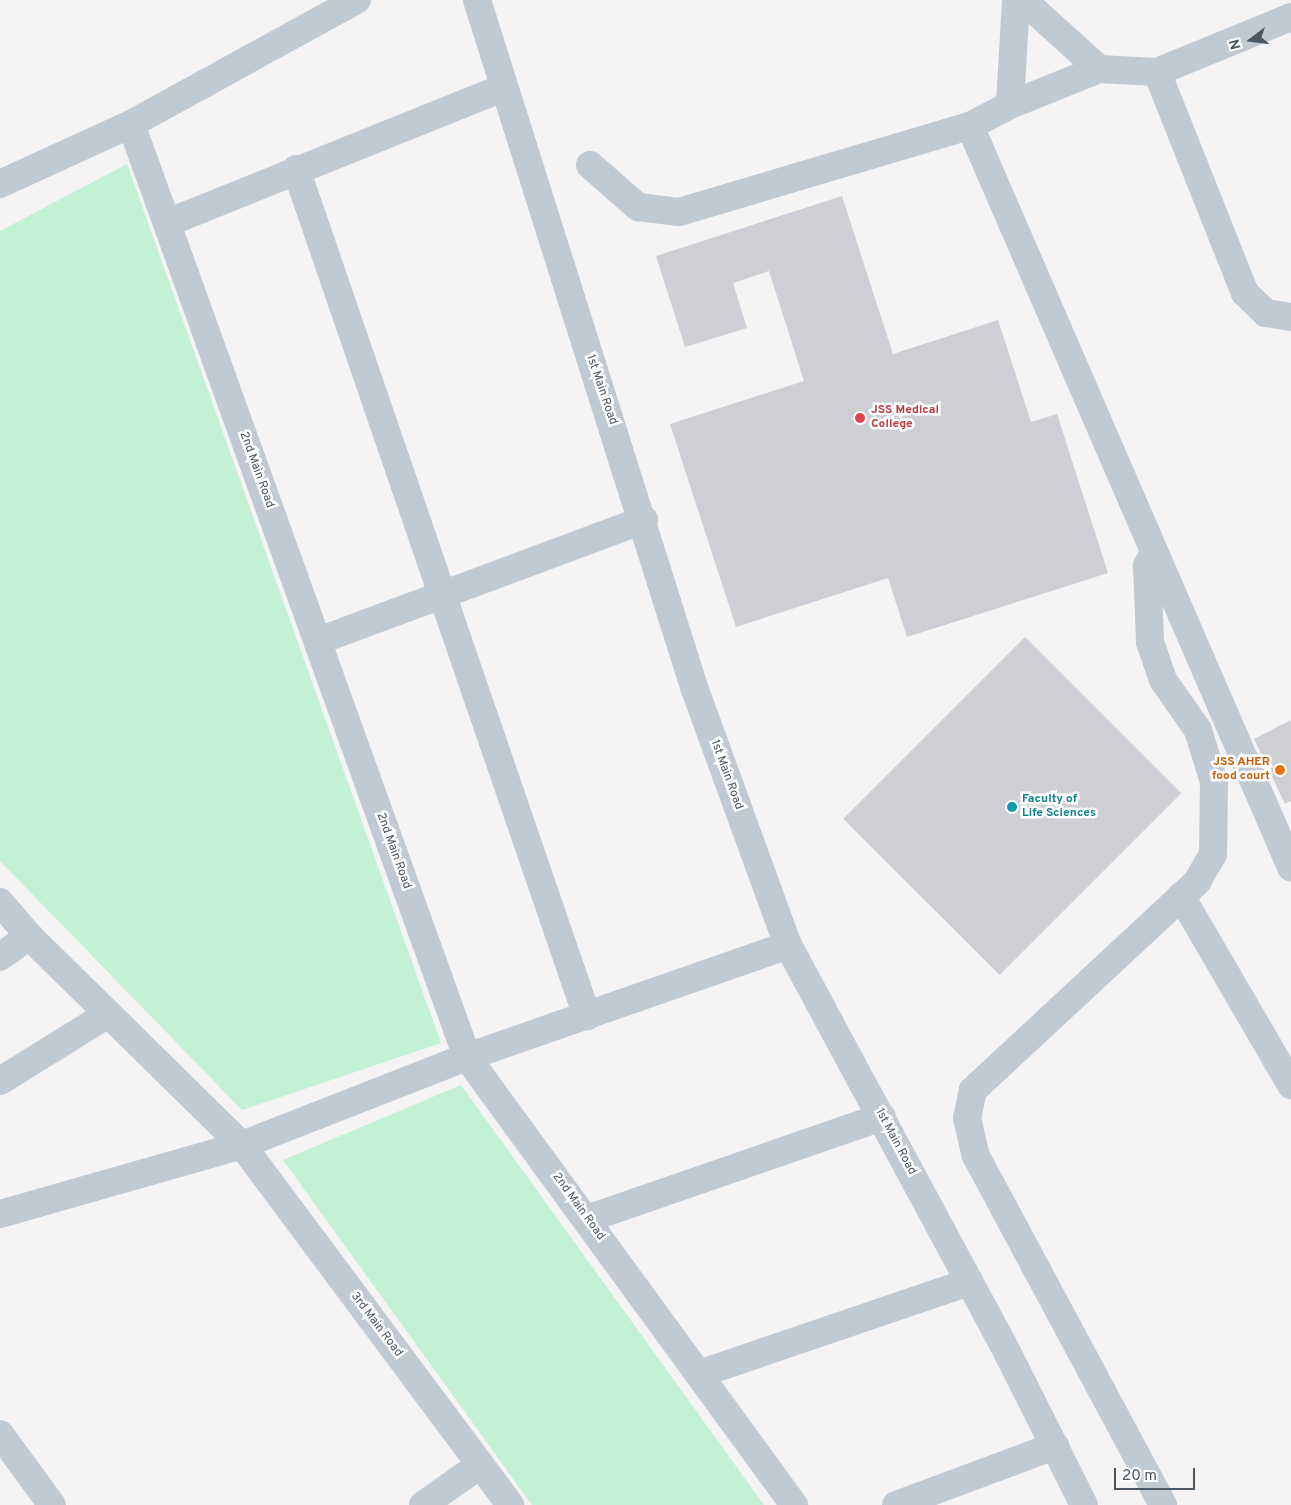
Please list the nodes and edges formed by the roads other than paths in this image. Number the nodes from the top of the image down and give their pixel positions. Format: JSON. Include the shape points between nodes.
{"nodes":[{"id":1,"x":357,"y":0,"type":"edge"},
{"id":2,"x":477,"y":0,"type":"edge"},
{"id":3,"x":1016,"y":0,"type":"edge"},
{"id":4,"x":1023,"y":0,"type":"edge"},
{"id":5,"x":1291,"y":17,"type":"edge"},
{"id":6,"x":1099,"y":69,"type":"junction"},
{"id":7,"x":1157,"y":72,"type":"junction"},
{"id":8,"x":502,"y":88,"type":"junction"},
{"id":9,"x":1010,"y":105,"type":"junction"},
{"id":10,"x":131,"y":124,"type":"junction"},
{"id":11,"x":970,"y":126,"type":"junction"},
{"id":12,"x":590,"y":165,"type":"dead end"},
{"id":13,"x":296,"y":169,"type":"junction"},
{"id":14,"x":0,"y":184,"type":"edge"},
{"id":15,"x":167,"y":223,"type":"junction"},
{"id":16,"x":1291,"y":317,"type":"edge"},
{"id":17,"x":644,"y":520,"type":"junction"},
{"id":18,"x":1154,"y":552,"type":"junction"},
{"id":19,"x":442,"y":595,"type":"junction"},
{"id":20,"x":318,"y":641,"type":"junction"},
{"id":21,"x":1282,"y":824,"type":"edge"},
{"id":22,"x":1291,"y":867,"type":"edge"},
{"id":23,"x":1181,"y":896,"type":"junction"},
{"id":24,"x":0,"y":902,"type":"edge"},
{"id":25,"x":29,"y":936,"type":"junction"},
{"id":26,"x":788,"y":945,"type":"junction"},
{"id":27,"x":0,"y":957,"type":"edge"},
{"id":28,"x":108,"y":1014,"type":"junction"},
{"id":29,"x":587,"y":1016,"type":"junction"},
{"id":30,"x":467,"y":1057,"type":"junction"},
{"id":31,"x":0,"y":1081,"type":"edge"},
{"id":32,"x":1291,"y":1085,"type":"edge"},
{"id":33,"x":882,"y":1117,"type":"junction"},
{"id":34,"x":242,"y":1145,"type":"junction"},
{"id":35,"x":0,"y":1214,"type":"edge"},
{"id":36,"x":587,"y":1219,"type":"junction"},
{"id":37,"x":970,"y":1282,"type":"junction"},
{"id":38,"x":698,"y":1374,"type":"junction"},
{"id":39,"x":0,"y":1434,"type":"edge"},
{"id":40,"x":1054,"y":1446,"type":"junction"},
{"id":41,"x":480,"y":1465,"type":"junction"},
{"id":42,"x":52,"y":1505,"type":"edge"},
{"id":43,"x":423,"y":1505,"type":"edge"},
{"id":44,"x":510,"y":1505,"type":"edge"},
{"id":45,"x":794,"y":1505,"type":"edge"},
{"id":46,"x":896,"y":1505,"type":"edge"},
{"id":47,"x":1084,"y":1505,"type":"edge"},
{"id":48,"x":1163,"y":1505,"type":"edge"}],
"edges":[{"from":1,"to":10,"type":"street"},
{"from":2,"to":8,"type":"street","name":"1st Main Road"},
{"from":3,"to":9,"type":"street"},
{"from":4,"to":6,"type":"street"},
{"from":5,"to":7,"type":"street"},
{"from":6,"to":7,"type":"street"},
{"from":6,"to":9,"type":"street"},
{"from":7,"to":16,"type":"street","via":[[1244,293],[1266,313]]},
{"from":8,"to":13,"type":"street"},
{"from":8,"to":17,"type":"street","name":"1st Main Road"},
{"from":9,"to":11,"type":"street"},
{"from":10,"to":14,"type":"street"},
{"from":10,"to":15,"type":"street","name":"2nd Main Road"},
{"from":11,"to":12,"type":"street","via":[[679,212],[638,207]]},
{"from":11,"to":18,"type":"street"},
{"from":13,"to":15,"type":"street"},
{"from":13,"to":19,"type":"street"},
{"from":15,"to":20,"type":"street","name":"2nd Main Road"},
{"from":17,"to":19,"type":"street"},
{"from":17,"to":26,"type":"street","name":"1st Main Road","via":[[694,687]]},
{"from":18,"to":21,"type":"street"},
{"from":18,"to":23,"type":"street","via":[[1147,566],[1150,642],[1163,680],[1198,730],[1214,782],[1213,854],[1197,882]]},
{"from":19,"to":20,"type":"street"},
{"from":19,"to":29,"type":"street"},
{"from":20,"to":30,"type":"street","name":"2nd Main Road"},
{"from":21,"to":22,"type":"street"},
{"from":23,"to":32,"type":"street"},
{"from":23,"to":48,"type":"street","via":[[974,1090],[967,1118],[976,1156]]},
{"from":24,"to":25,"type":"street","name":"3rd Main Road"},
{"from":25,"to":27,"type":"street"},
{"from":25,"to":28,"type":"street","name":"3rd Main Road"},
{"from":26,"to":29,"type":"street"},
{"from":26,"to":33,"type":"street","name":"1st Main Road"},
{"from":28,"to":31,"type":"street"},
{"from":28,"to":34,"type":"street","name":"3rd Main Road"},
{"from":29,"to":30,"type":"street"},
{"from":30,"to":34,"type":"street"},
{"from":30,"to":36,"type":"street","name":"2nd Main Road"},
{"from":33,"to":36,"type":"street"},
{"from":33,"to":37,"type":"street","name":"1st Main Road"},
{"from":34,"to":35,"type":"street"},
{"from":34,"to":41,"type":"street","name":"3rd Main Road"},
{"from":36,"to":38,"type":"street","name":"2nd Main Road"},
{"from":37,"to":38,"type":"street"},
{"from":37,"to":40,"type":"street","name":"1st Main Road"},
{"from":38,"to":45,"type":"street","name":"2nd Main Road"},
{"from":39,"to":42,"type":"street"},
{"from":40,"to":46,"type":"street"},
{"from":40,"to":47,"type":"street","name":"1st Main Road"},
{"from":41,"to":43,"type":"street"},
{"from":41,"to":44,"type":"street","name":"3rd Main Road"}]}
